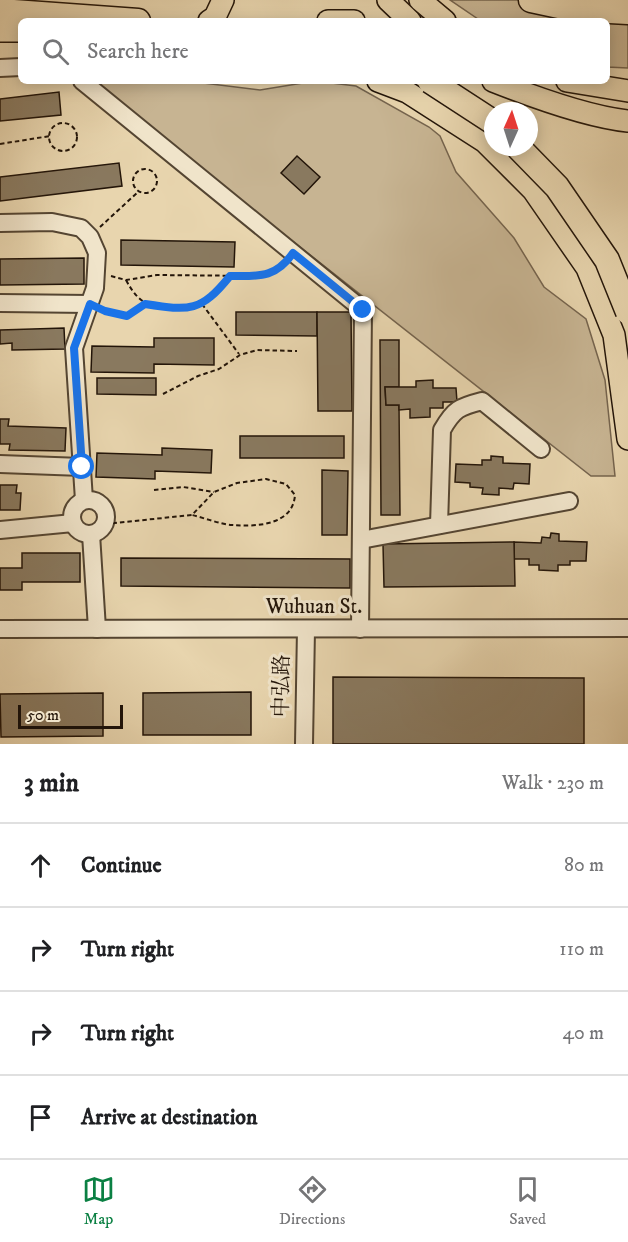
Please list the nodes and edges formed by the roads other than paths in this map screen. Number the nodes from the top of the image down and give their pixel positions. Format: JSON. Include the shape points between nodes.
{"nodes":[{"id":1,"x":223,"y":0,"type":"edge"},
{"id":2,"x":388,"y":0,"type":"edge"},
{"id":3,"x":420,"y":0,"type":"edge"},
{"id":4,"x":531,"y":0,"type":"edge"},
{"id":5,"x":0,"y":11,"type":"edge"},
{"id":6,"x":628,"y":12,"type":"edge"},
{"id":7,"x":97,"y":18,"type":"edge"},
{"id":8,"x":214,"y":18,"type":"edge"},
{"id":9,"x":407,"y":18,"type":"edge"},
{"id":10,"x":441,"y":18,"type":"edge"},
{"id":11,"x":0,"y":31,"type":"edge"},
{"id":12,"x":18,"y":31,"type":"edge"},
{"id":13,"x":18,"y":67,"type":"edge"},
{"id":14,"x":0,"y":68,"type":"edge"},
{"id":15,"x":86,"y":84,"type":"edge"},
{"id":16,"x":386,"y":84,"type":"edge"},
{"id":17,"x":435,"y":84,"type":"edge"},
{"id":18,"x":452,"y":84,"type":"edge"},
{"id":19,"x":500,"y":84,"type":"edge"},
{"id":20,"x":585,"y":84,"type":"edge"},
{"id":21,"x":628,"y":91,"type":"edge"},
{"id":22,"x":484,"y":116,"type":"edge"},
{"id":23,"x":628,"y":121,"type":"edge"},
{"id":24,"x":457,"y":124,"type":"junction"},
{"id":25,"x":527,"y":156,"type":"edge"},
{"id":26,"x":0,"y":223,"type":"edge"},
{"id":27,"x":628,"y":290,"type":"edge"},
{"id":28,"x":0,"y":303,"type":"edge"},
{"id":29,"x":90,"y":304,"type":"junction"},
{"id":30,"x":628,"y":312,"type":"edge"},
{"id":31,"x":614,"y":335,"type":"junction"},
{"id":32,"x":628,"y":439,"type":"edge"},
{"id":33,"x":541,"y":449,"type":"dead end"},
{"id":34,"x":0,"y":464,"type":"edge"},
{"id":35,"x":82,"y":467,"type":"junction"},
{"id":36,"x":84,"y":500,"type":"junction"},
{"id":37,"x":569,"y":501,"type":"dead end"},
{"id":38,"x":73,"y":523,"type":"junction"},
{"id":39,"x":439,"y":525,"type":"junction"},
{"id":40,"x":98,"y":529,"type":"junction"},
{"id":41,"x":0,"y":530,"type":"edge"},
{"id":42,"x":361,"y":540,"type":"junction"},
{"id":43,"x":628,"y":628,"type":"edge"},
{"id":44,"x":0,"y":629,"type":"edge"},
{"id":45,"x":97,"y":629,"type":"junction"},
{"id":46,"x":306,"y":629,"type":"junction"},
{"id":47,"x":360,"y":629,"type":"junction"},
{"id":48,"x":304,"y":744,"type":"edge"}],
"edges":[{"from":1,"to":8,"type":"main road"},
{"from":2,"to":9,"type":"main road"},
{"from":3,"to":10,"type":"main road"},
{"from":4,"to":6,"type":"highway","via":[[573,9]]},
{"from":5,"to":7,"type":"highway"},
{"from":11,"to":12,"type":"main road"},
{"from":13,"to":14,"type":"street"},
{"from":15,"to":42,"type":"street","via":[[363,310]]},
{"from":16,"to":24,"type":"main road","via":[[407,92]]},
{"from":17,"to":22,"type":"highway","bridge":true},
{"from":18,"to":24,"type":"main road"},
{"from":19,"to":23,"type":"main road"},
{"from":20,"to":21,"type":"main road"},
{"from":24,"to":31,"type":"main road","via":[[485,142],[533,190],[587,268]]},
{"from":25,"to":30,"type":"highway","bridge":true,"via":[[557,187],[607,260]]},
{"from":26,"to":29,"type":"street","via":[[52,222],[81,228],[97,253]]},
{"from":27,"to":31,"type":"main road"},
{"from":28,"to":29,"type":"street"},
{"from":29,"to":35,"type":"street","via":[[74,348]]},
{"from":31,"to":32,"type":"main road"},
{"from":33,"to":39,"type":"street","via":[[482,401],[461,406],[442,430]]},
{"from":34,"to":35,"type":"street"},
{"from":35,"to":36,"type":"street"},
{"from":36,"to":38,"type":"street","via":[[72,512]]},
{"from":36,"to":40,"type":"street","via":[[96,500],[104,508],[106,513]]},
{"from":37,"to":39,"type":"street"},
{"from":38,"to":40,"type":"street","via":[[80,532]]},
{"from":38,"to":41,"type":"street"},
{"from":39,"to":42,"type":"street"},
{"from":40,"to":45,"type":"street"},
{"from":42,"to":47,"type":"street"},
{"from":43,"to":47,"type":"street","name":"Wuhuan St."},
{"from":44,"to":45,"type":"street","name":"Wuhuan St."},
{"from":45,"to":46,"type":"street","name":"Wuhuan St."},
{"from":46,"to":47,"type":"street","name":"Wuhuan St."},
{"from":46,"to":48,"type":"street","name":"中弘路"}]}
